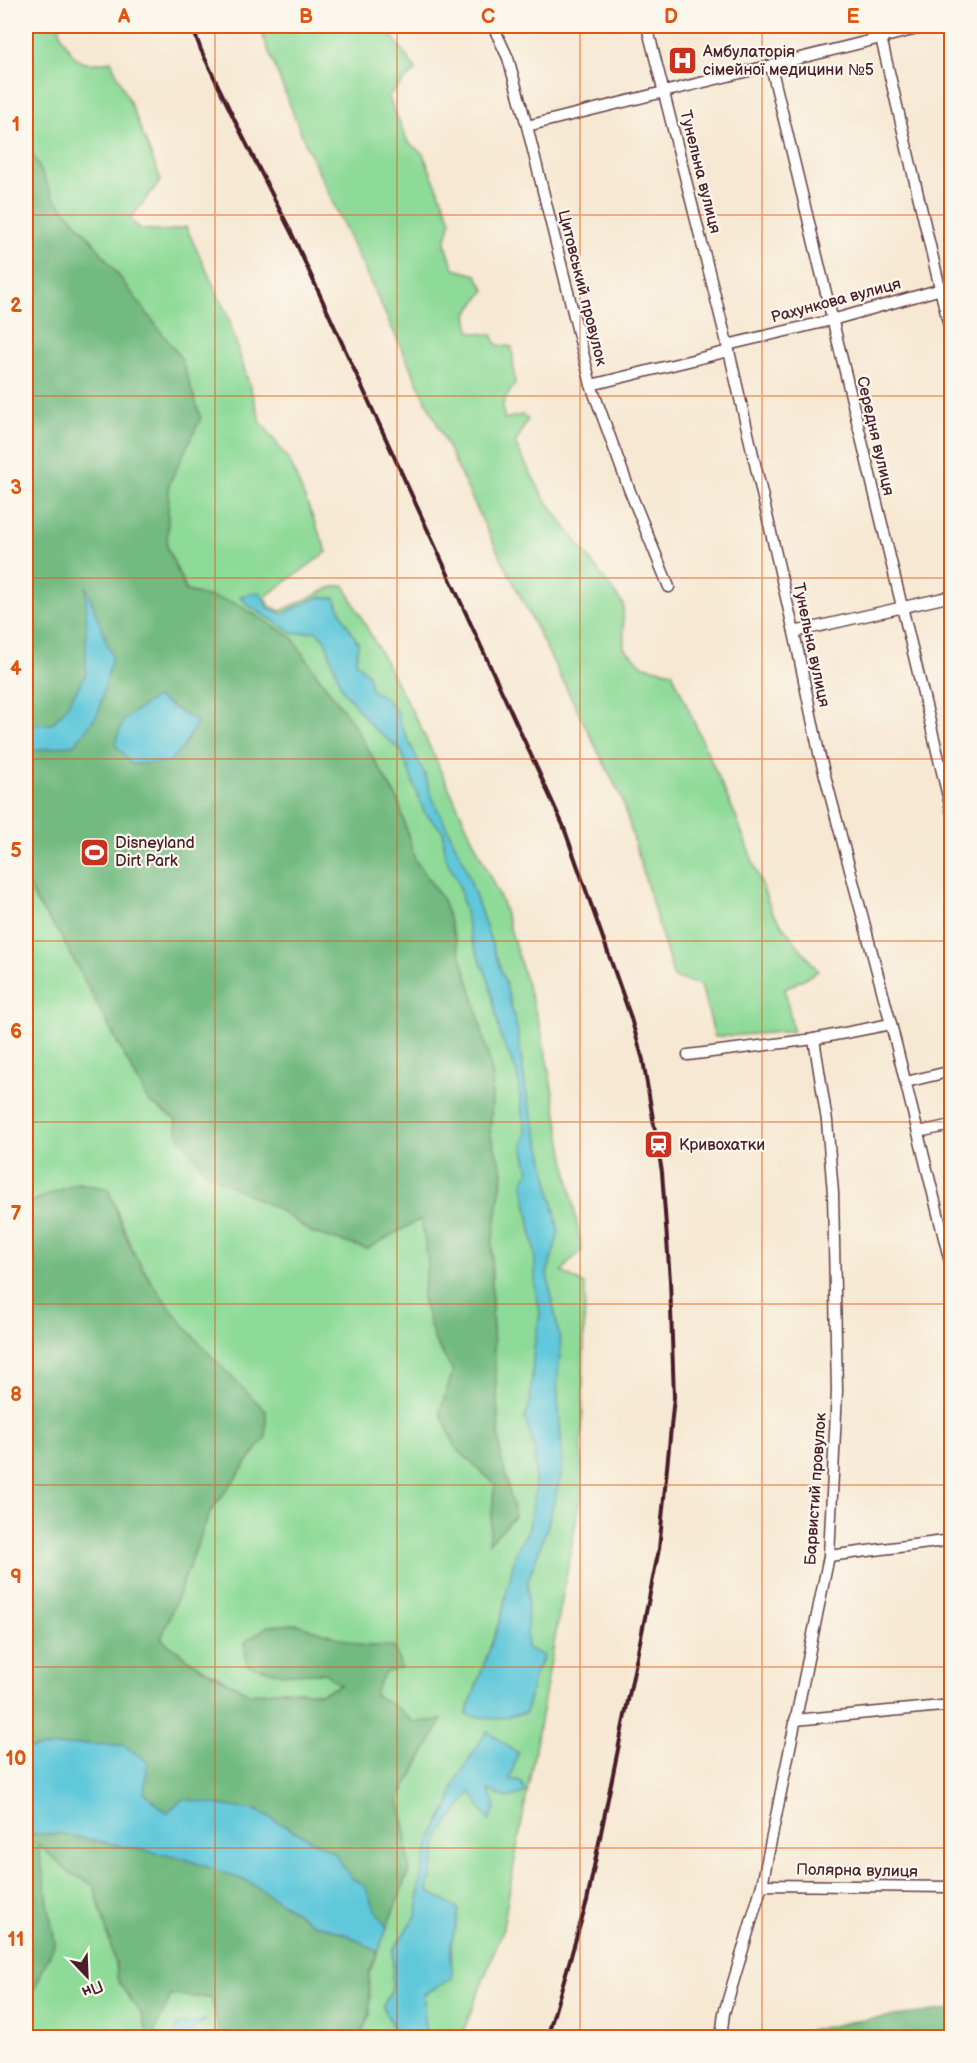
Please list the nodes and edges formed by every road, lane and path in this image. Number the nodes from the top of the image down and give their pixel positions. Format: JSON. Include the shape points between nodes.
{"nodes":[{"id":1,"x":493,"y":26,"type":"edge"},
{"id":2,"x":648,"y":26,"type":"edge"},
{"id":3,"x":874,"y":26,"type":"edge"},
{"id":4,"x":929,"y":26,"type":"edge"},
{"id":5,"x":881,"y":38,"type":"junction"},
{"id":6,"x":771,"y":66,"type":"junction"},
{"id":7,"x":664,"y":92,"type":"junction"},
{"id":8,"x":527,"y":126,"type":"junction"},
{"id":9,"x":951,"y":286,"type":"edge"},
{"id":10,"x":939,"y":288,"type":"junction"},
{"id":11,"x":832,"y":320,"type":"junction"},
{"id":12,"x":951,"y":339,"type":"edge"},
{"id":13,"x":728,"y":348,"type":"junction"},
{"id":14,"x":591,"y":385,"type":"junction"},
{"id":15,"x":669,"y":587,"type":"dead end"},
{"id":16,"x":951,"y":596,"type":"edge"},
{"id":17,"x":901,"y":609,"type":"junction"},
{"id":18,"x":794,"y":632,"type":"junction"},
{"id":19,"x":951,"y":813,"type":"edge"},
{"id":20,"x":891,"y":1024,"type":"junction"},
{"id":21,"x":814,"y":1039,"type":"junction"},
{"id":22,"x":688,"y":1055,"type":"dead end"},
{"id":23,"x":951,"y":1071,"type":"edge"},
{"id":24,"x":906,"y":1082,"type":"junction"},
{"id":25,"x":951,"y":1125,"type":"edge"},
{"id":26,"x":918,"y":1132,"type":"junction"},
{"id":27,"x":951,"y":1270,"type":"edge"},
{"id":28,"x":951,"y":1540,"type":"edge"},
{"id":29,"x":829,"y":1556,"type":"junction"},
{"id":30,"x":951,"y":1706,"type":"edge"},
{"id":31,"x":795,"y":1720,"type":"junction"},
{"id":32,"x":762,"y":1885,"type":"junction"},
{"id":33,"x":951,"y":1887,"type":"edge"},
{"id":34,"x":721,"y":2037,"type":"edge"}],
"edges":[{"from":1,"to":8,"type":"street","name":"Цитовський провулок","via":[[508,58]]},
{"from":2,"to":7,"type":"street","name":"Тунельна вулиця"},
{"from":3,"to":5,"type":"street"},
{"from":4,"to":5,"type":"street"},
{"from":5,"to":6,"type":"street"},
{"from":5,"to":10,"type":"street"},
{"from":6,"to":7,"type":"street"},
{"from":6,"to":11,"type":"street","name":"Середня вулиця"},
{"from":7,"to":8,"type":"street"},
{"from":7,"to":13,"type":"street","name":"Тунельна вулиця"},
{"from":8,"to":14,"type":"street","name":"Цитовський провулок"},
{"from":9,"to":10,"type":"street","name":"Рахункова вулиця"},
{"from":10,"to":11,"type":"street","name":"Рахункова вулиця"},
{"from":10,"to":12,"type":"street"},
{"from":11,"to":13,"type":"street","name":"Рахункова вулиця"},
{"from":11,"to":17,"type":"street","name":"Середня вулиця"},
{"from":13,"to":14,"type":"street","name":"Рахункова вулиця"},
{"from":13,"to":18,"type":"street","name":"Тунельна вулиця"},
{"from":14,"to":15,"type":"street","name":"Цитовський провулок"},
{"from":16,"to":17,"type":"street"},
{"from":17,"to":18,"type":"street"},
{"from":17,"to":19,"type":"street","name":"Середня вулиця"},
{"from":18,"to":20,"type":"street","name":"Тунельна вулиця","via":[[819,753]]},
{"from":20,"to":21,"type":"street"},
{"from":20,"to":24,"type":"street","name":"Тунельна вулиця"},
{"from":21,"to":22,"type":"street"},
{"from":21,"to":29,"type":"street","name":"Барвистий провулок","via":[[828,1121],[833,1193],[837,1391]]},
{"from":23,"to":24,"type":"street"},
{"from":24,"to":26,"type":"street","name":"Тунельна вулиця"},
{"from":25,"to":26,"type":"street"},
{"from":26,"to":27,"type":"street","name":"Тунельна вулиця"},
{"from":28,"to":29,"type":"street"},
{"from":29,"to":31,"type":"street","name":"Барвистий провулок"},
{"from":30,"to":31,"type":"street"},
{"from":31,"to":32,"type":"street","name":"Барвистий провулок"},
{"from":32,"to":33,"type":"street","name":"Полярна вулиця"},
{"from":32,"to":34,"type":"street","name":"Барвистий провулок","via":[[724,2013]]}]}
